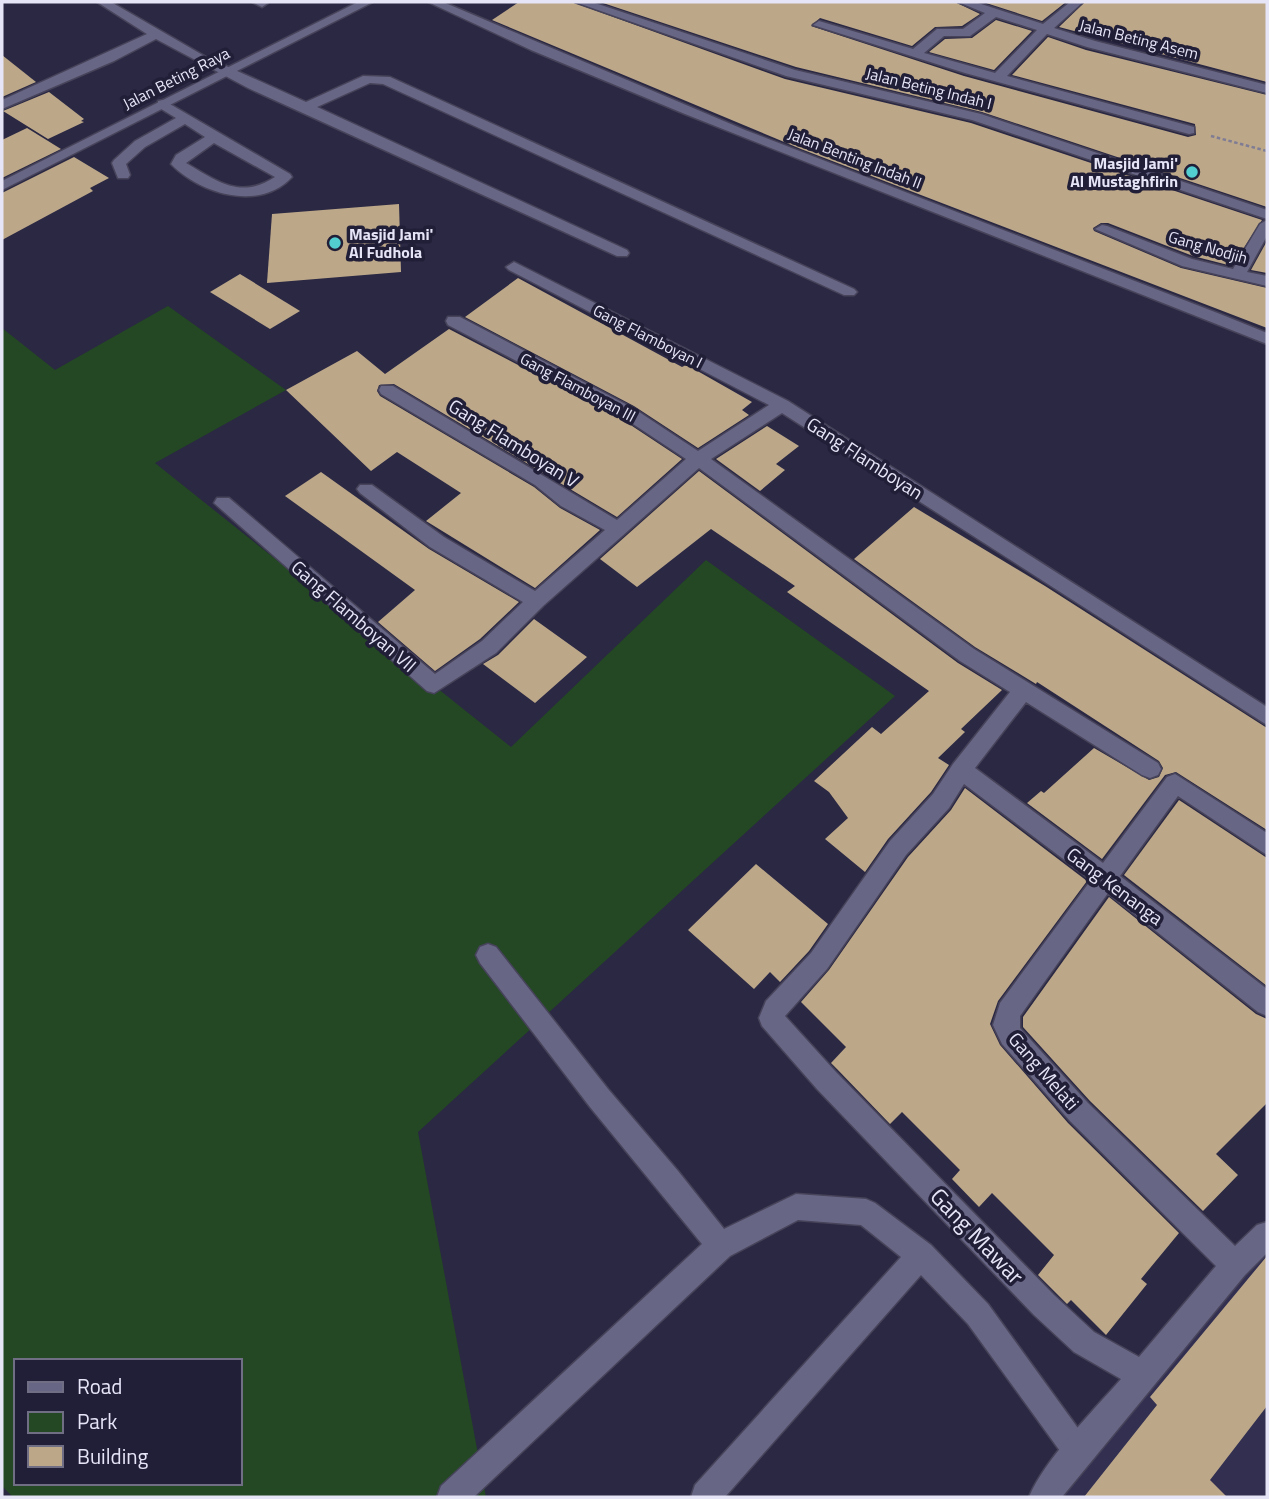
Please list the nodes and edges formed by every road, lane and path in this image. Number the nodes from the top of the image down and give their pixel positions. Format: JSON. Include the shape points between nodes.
{"nodes":[{"id":1,"x":103,"y":2,"type":"edge"},
{"id":2,"x":367,"y":2,"type":"edge"},
{"id":3,"x":434,"y":2,"type":"edge"},
{"id":4,"x":581,"y":2,"type":"edge"},
{"id":5,"x":964,"y":2,"type":"edge"},
{"id":6,"x":1077,"y":2,"type":"edge"},
{"id":7,"x":993,"y":13,"type":"junction"},
{"id":8,"x":819,"y":25,"type":"dead end"},
{"id":9,"x":1044,"y":30,"type":"junction"},
{"id":10,"x":155,"y":35,"type":"junction"},
{"id":11,"x":915,"y":54,"type":"junction"},
{"id":12,"x":226,"y":72,"type":"junction"},
{"id":13,"x":999,"y":77,"type":"junction"},
{"id":14,"x":1267,"y":89,"type":"edge"},
{"id":15,"x":163,"y":104,"type":"junction"},
{"id":16,"x":2,"y":105,"type":"edge"},
{"id":17,"x":306,"y":107,"type":"junction"},
{"id":18,"x":185,"y":119,"type":"junction"},
{"id":19,"x":1189,"y":130,"type":"joint"},
{"id":20,"x":214,"y":137,"type":"junction"},
{"id":21,"x":1267,"y":152,"type":"edge"},
{"id":22,"x":123,"y":176,"type":"dead end"},
{"id":23,"x":2,"y":186,"type":"edge"},
{"id":24,"x":1267,"y":215,"type":"edge"},
{"id":25,"x":1267,"y":224,"type":"edge"},
{"id":26,"x":1102,"y":229,"type":"dead end"},
{"id":27,"x":622,"y":253,"type":"dead end"},
{"id":28,"x":514,"y":267,"type":"dead end"},
{"id":29,"x":1238,"y":274,"type":"junction"},
{"id":30,"x":1267,"y":281,"type":"edge"},
{"id":31,"x":849,"y":292,"type":"dead end"},
{"id":32,"x":454,"y":321,"type":"dead end"},
{"id":33,"x":1267,"y":339,"type":"edge"},
{"id":34,"x":387,"y":390,"type":"dead end"},
{"id":35,"x":782,"y":405,"type":"junction"},
{"id":36,"x":698,"y":459,"type":"junction"},
{"id":37,"x":366,"y":489,"type":"dead end"},
{"id":38,"x":223,"y":503,"type":"dead end"},
{"id":39,"x":620,"y":530,"type":"junction"},
{"id":40,"x":536,"y":601,"type":"junction"},
{"id":41,"x":1023,"y":690,"type":"junction"},
{"id":42,"x":1267,"y":718,"type":"edge"},
{"id":43,"x":1150,"y":769,"type":"dead end"},
{"id":44,"x":961,"y":770,"type":"junction"},
{"id":45,"x":1267,"y":845,"type":"edge"},
{"id":46,"x":1107,"y":879,"type":"junction"},
{"id":47,"x":488,"y":956,"type":"dead end"},
{"id":48,"x":1267,"y":1004,"type":"edge"},
{"id":49,"x":1267,"y":1235,"type":"edge"},
{"id":50,"x":720,"y":1246,"type":"junction"},
{"id":51,"x":921,"y":1255,"type":"junction"},
{"id":52,"x":1235,"y":1265,"type":"junction"},
{"id":53,"x":1142,"y":1375,"type":"junction"},
{"id":54,"x":1078,"y":1452,"type":"junction"},
{"id":55,"x":706,"y":1496,"type":"edge"},
{"id":56,"x":452,"y":1497,"type":"edge"},
{"id":57,"x":1044,"y":1497,"type":"edge"}],
"edges":[{"from":1,"to":10,"type":"street"},
{"from":2,"to":12,"type":"street","name":"Jalan Beting Raya"},
{"from":3,"to":33,"type":"street","name":"Jalan Benting Indah II","via":[[558,58],[842,173]]},
{"from":4,"to":24,"type":"street","name":"Jalan Beting Indah I","via":[[791,73],[976,117]]},
{"from":5,"to":7,"type":"street","name":"Jalan Beting Asem"},
{"from":6,"to":9,"type":"street"},
{"from":7,"to":9,"type":"street","name":"Jalan Beting Asem"},
{"from":7,"to":11,"type":"street","via":[[966,33],[942,32]]},
{"from":8,"to":11,"type":"street"},
{"from":9,"to":13,"type":"street"},
{"from":9,"to":14,"type":"street","name":"Jalan Beting Asem"},
{"from":10,"to":12,"type":"street"},
{"from":10,"to":16,"type":"street"},
{"from":11,"to":13,"type":"street"},
{"from":12,"to":15,"type":"street","name":"Jalan Beting Raya"},
{"from":12,"to":17,"type":"street"},
{"from":13,"to":19,"type":"street"},
{"from":15,"to":18,"type":"street"},
{"from":15,"to":23,"type":"street","name":"Jalan Beting Raya"},
{"from":17,"to":27,"type":"street"},
{"from":17,"to":31,"type":"street","via":[[368,79],[385,80]]},
{"from":18,"to":20,"type":"street"},
{"from":18,"to":22,"type":"street","via":[[123,158],[119,163]]},
{"from":19,"to":21,"type":"path"},
{"from":20,"to":20,"type":"street","via":[[285,175],[285,177],[258,193],[243,195],[228,192],[178,164]]},
{"from":25,"to":29,"type":"street"},
{"from":26,"to":29,"type":"street","name":"Gang Nodjih","via":[[1187,263]]},
{"from":28,"to":35,"type":"street","name":"Gang Flamboyan I"},
{"from":29,"to":30,"type":"street","name":"Gang Nodjih"},
{"from":32,"to":36,"type":"street","name":"Gang Flamboyan III","via":[[627,412]]},
{"from":34,"to":39,"type":"street","name":"Gang Flamboyan V"},
{"from":35,"to":36,"type":"street"},
{"from":35,"to":42,"type":"street","name":"Gang Flamboyan"},
{"from":36,"to":39,"type":"street"},
{"from":36,"to":41,"type":"street","name":"Gang Flamboyan III","via":[[967,655]]},
{"from":37,"to":40,"type":"street","via":[[437,542]]},
{"from":38,"to":40,"type":"street","name":"Gang Flamboyan VII","via":[[434,685],[489,647]]},
{"from":39,"to":40,"type":"street"},
{"from":41,"to":43,"type":"street","name":"Gang Flamboyan III"},
{"from":41,"to":44,"type":"street"},
{"from":44,"to":46,"type":"street","name":"Gang Kenanga"},
{"from":44,"to":53,"type":"street","name":"Gang Mawar","via":[[771,1018],[1044,1306],[1084,1342]]},
{"from":45,"to":46,"type":"street","name":"Gang Melati","via":[[1175,783]]},
{"from":46,"to":48,"type":"street","name":"Gang Kenanga"},
{"from":46,"to":52,"type":"street","name":"Gang Melati","via":[[1009,1011],[1005,1025],[1079,1112]]},
{"from":47,"to":50,"type":"street"},
{"from":49,"to":52,"type":"street"},
{"from":50,"to":51,"type":"street","via":[[796,1207],[866,1212]]},
{"from":50,"to":56,"type":"street"},
{"from":51,"to":54,"type":"street","via":[[978,1314]]},
{"from":51,"to":55,"type":"street"},
{"from":52,"to":53,"type":"street"},
{"from":53,"to":54,"type":"street"},
{"from":54,"to":57,"type":"street"}]}
